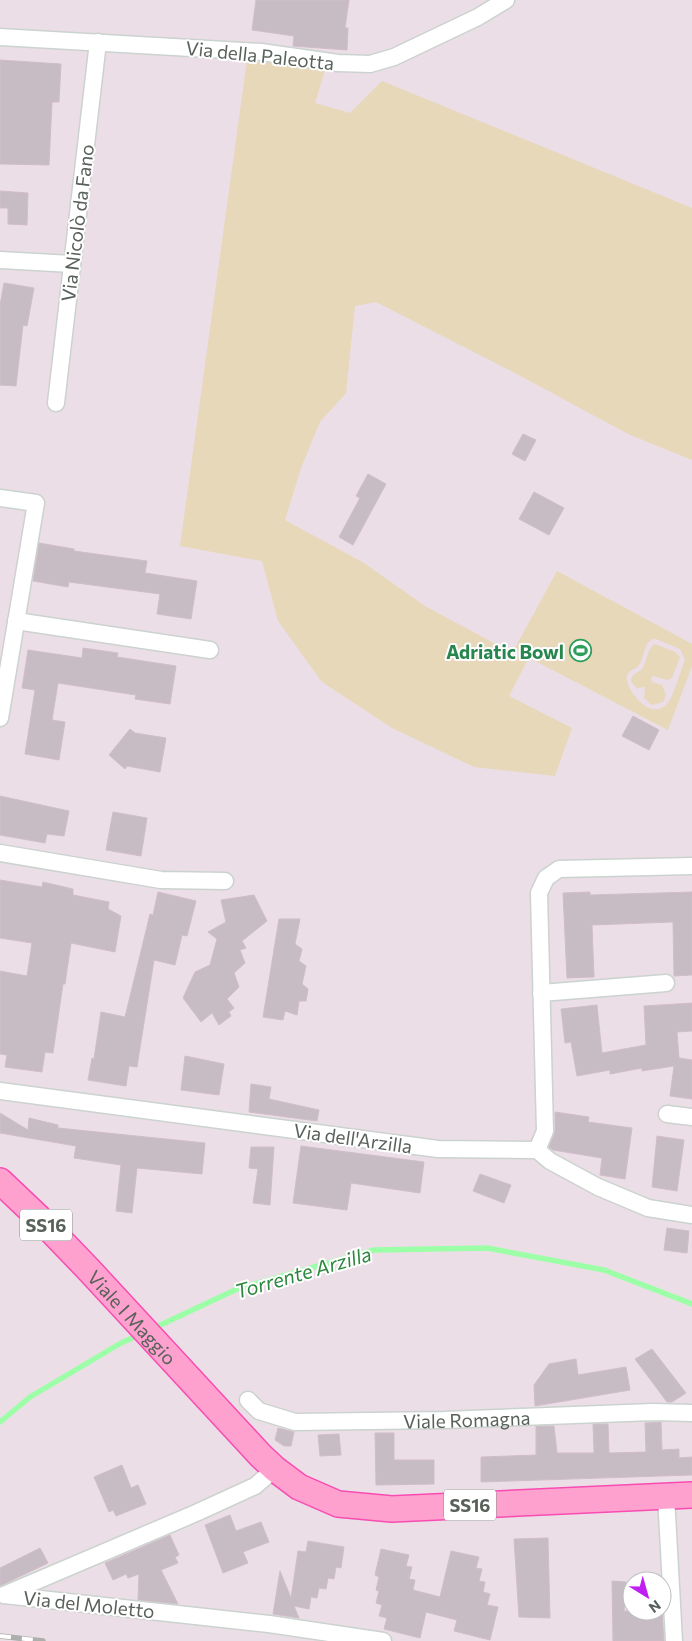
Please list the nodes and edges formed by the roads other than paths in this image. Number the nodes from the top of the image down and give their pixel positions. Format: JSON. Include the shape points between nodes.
{"nodes":[{"id":1,"x":506,"y":0,"type":"edge"},
{"id":2,"x":0,"y":37,"type":"edge"},
{"id":3,"x":98,"y":42,"type":"junction"},
{"id":4,"x":0,"y":260,"type":"edge"},
{"id":5,"x":72,"y":264,"type":"junction"},
{"id":6,"x":56,"y":403,"type":"dead end"},
{"id":7,"x":0,"y":498,"type":"edge"},
{"id":8,"x":16,"y":621,"type":"junction"},
{"id":9,"x":210,"y":650,"type":"dead end"},
{"id":10,"x":0,"y":718,"type":"edge"},
{"id":11,"x":0,"y":853,"type":"edge"},
{"id":12,"x":692,"y":866,"type":"edge"},
{"id":13,"x":225,"y":881,"type":"dead end"},
{"id":14,"x":666,"y":983,"type":"dead end"},
{"id":15,"x":541,"y":993,"type":"junction"},
{"id":16,"x":0,"y":1091,"type":"edge"},
{"id":17,"x":667,"y":1114,"type":"dead end"},
{"id":18,"x":692,"y":1117,"type":"edge"},
{"id":19,"x":537,"y":1150,"type":"junction"},
{"id":20,"x":0,"y":1181,"type":"edge"},
{"id":21,"x":692,"y":1215,"type":"edge"},
{"id":22,"x":248,"y":1400,"type":"dead end"},
{"id":23,"x":692,"y":1413,"type":"edge"},
{"id":24,"x":268,"y":1463,"type":"junction"},
{"id":25,"x":692,"y":1495,"type":"edge"},
{"id":26,"x":666,"y":1496,"type":"junction"},
{"id":27,"x":383,"y":1641,"type":"edge"},
{"id":28,"x":674,"y":1641,"type":"edge"}],
"edges":[{"from":1,"to":3,"type":"street","name":"Via della Paleotta","via":[[394,57],[370,64],[338,63],[261,52]]},
{"from":2,"to":3,"type":"street","name":"Via della Paleotta"},
{"from":3,"to":5,"type":"street","name":"Via Nicolò da Fano"},
{"from":4,"to":5,"type":"street"},
{"from":5,"to":6,"type":"street","name":"Via Nicolò da Fano"},
{"from":7,"to":8,"type":"street","via":[[36,503]]},
{"from":8,"to":9,"type":"street"},
{"from":8,"to":10,"type":"street"},
{"from":11,"to":13,"type":"street","via":[[161,880]]},
{"from":12,"to":15,"type":"street","via":[[559,869],[546,878],[540,893]]},
{"from":14,"to":15,"type":"street"},
{"from":15,"to":19,"type":"street","via":[[545,1131]]},
{"from":16,"to":19,"type":"street","name":"Via dell'Arzilla","via":[[438,1149]]},
{"from":17,"to":18,"type":"street"},
{"from":19,"to":21,"type":"street","via":[[550,1161],[598,1187],[648,1208]]},
{"from":20,"to":24,"type":"main road","name":"Viale I Maggio","number":"SS16","via":[[90,1271]]},
{"from":22,"to":23,"type":"street","name":"Viale Romagna","via":[[259,1410],[295,1422]]},
{"from":24,"to":26,"type":"main road","number":"SS16","via":[[300,1487],[338,1504],[392,1509]]},
{"from":24,"to":27,"type":"street","name":"Via del Moletto","via":[[255,1486],[4,1595],[269,1624]]},
{"from":25,"to":26,"type":"main road","number":"SS16"},
{"from":26,"to":28,"type":"street"}]}
